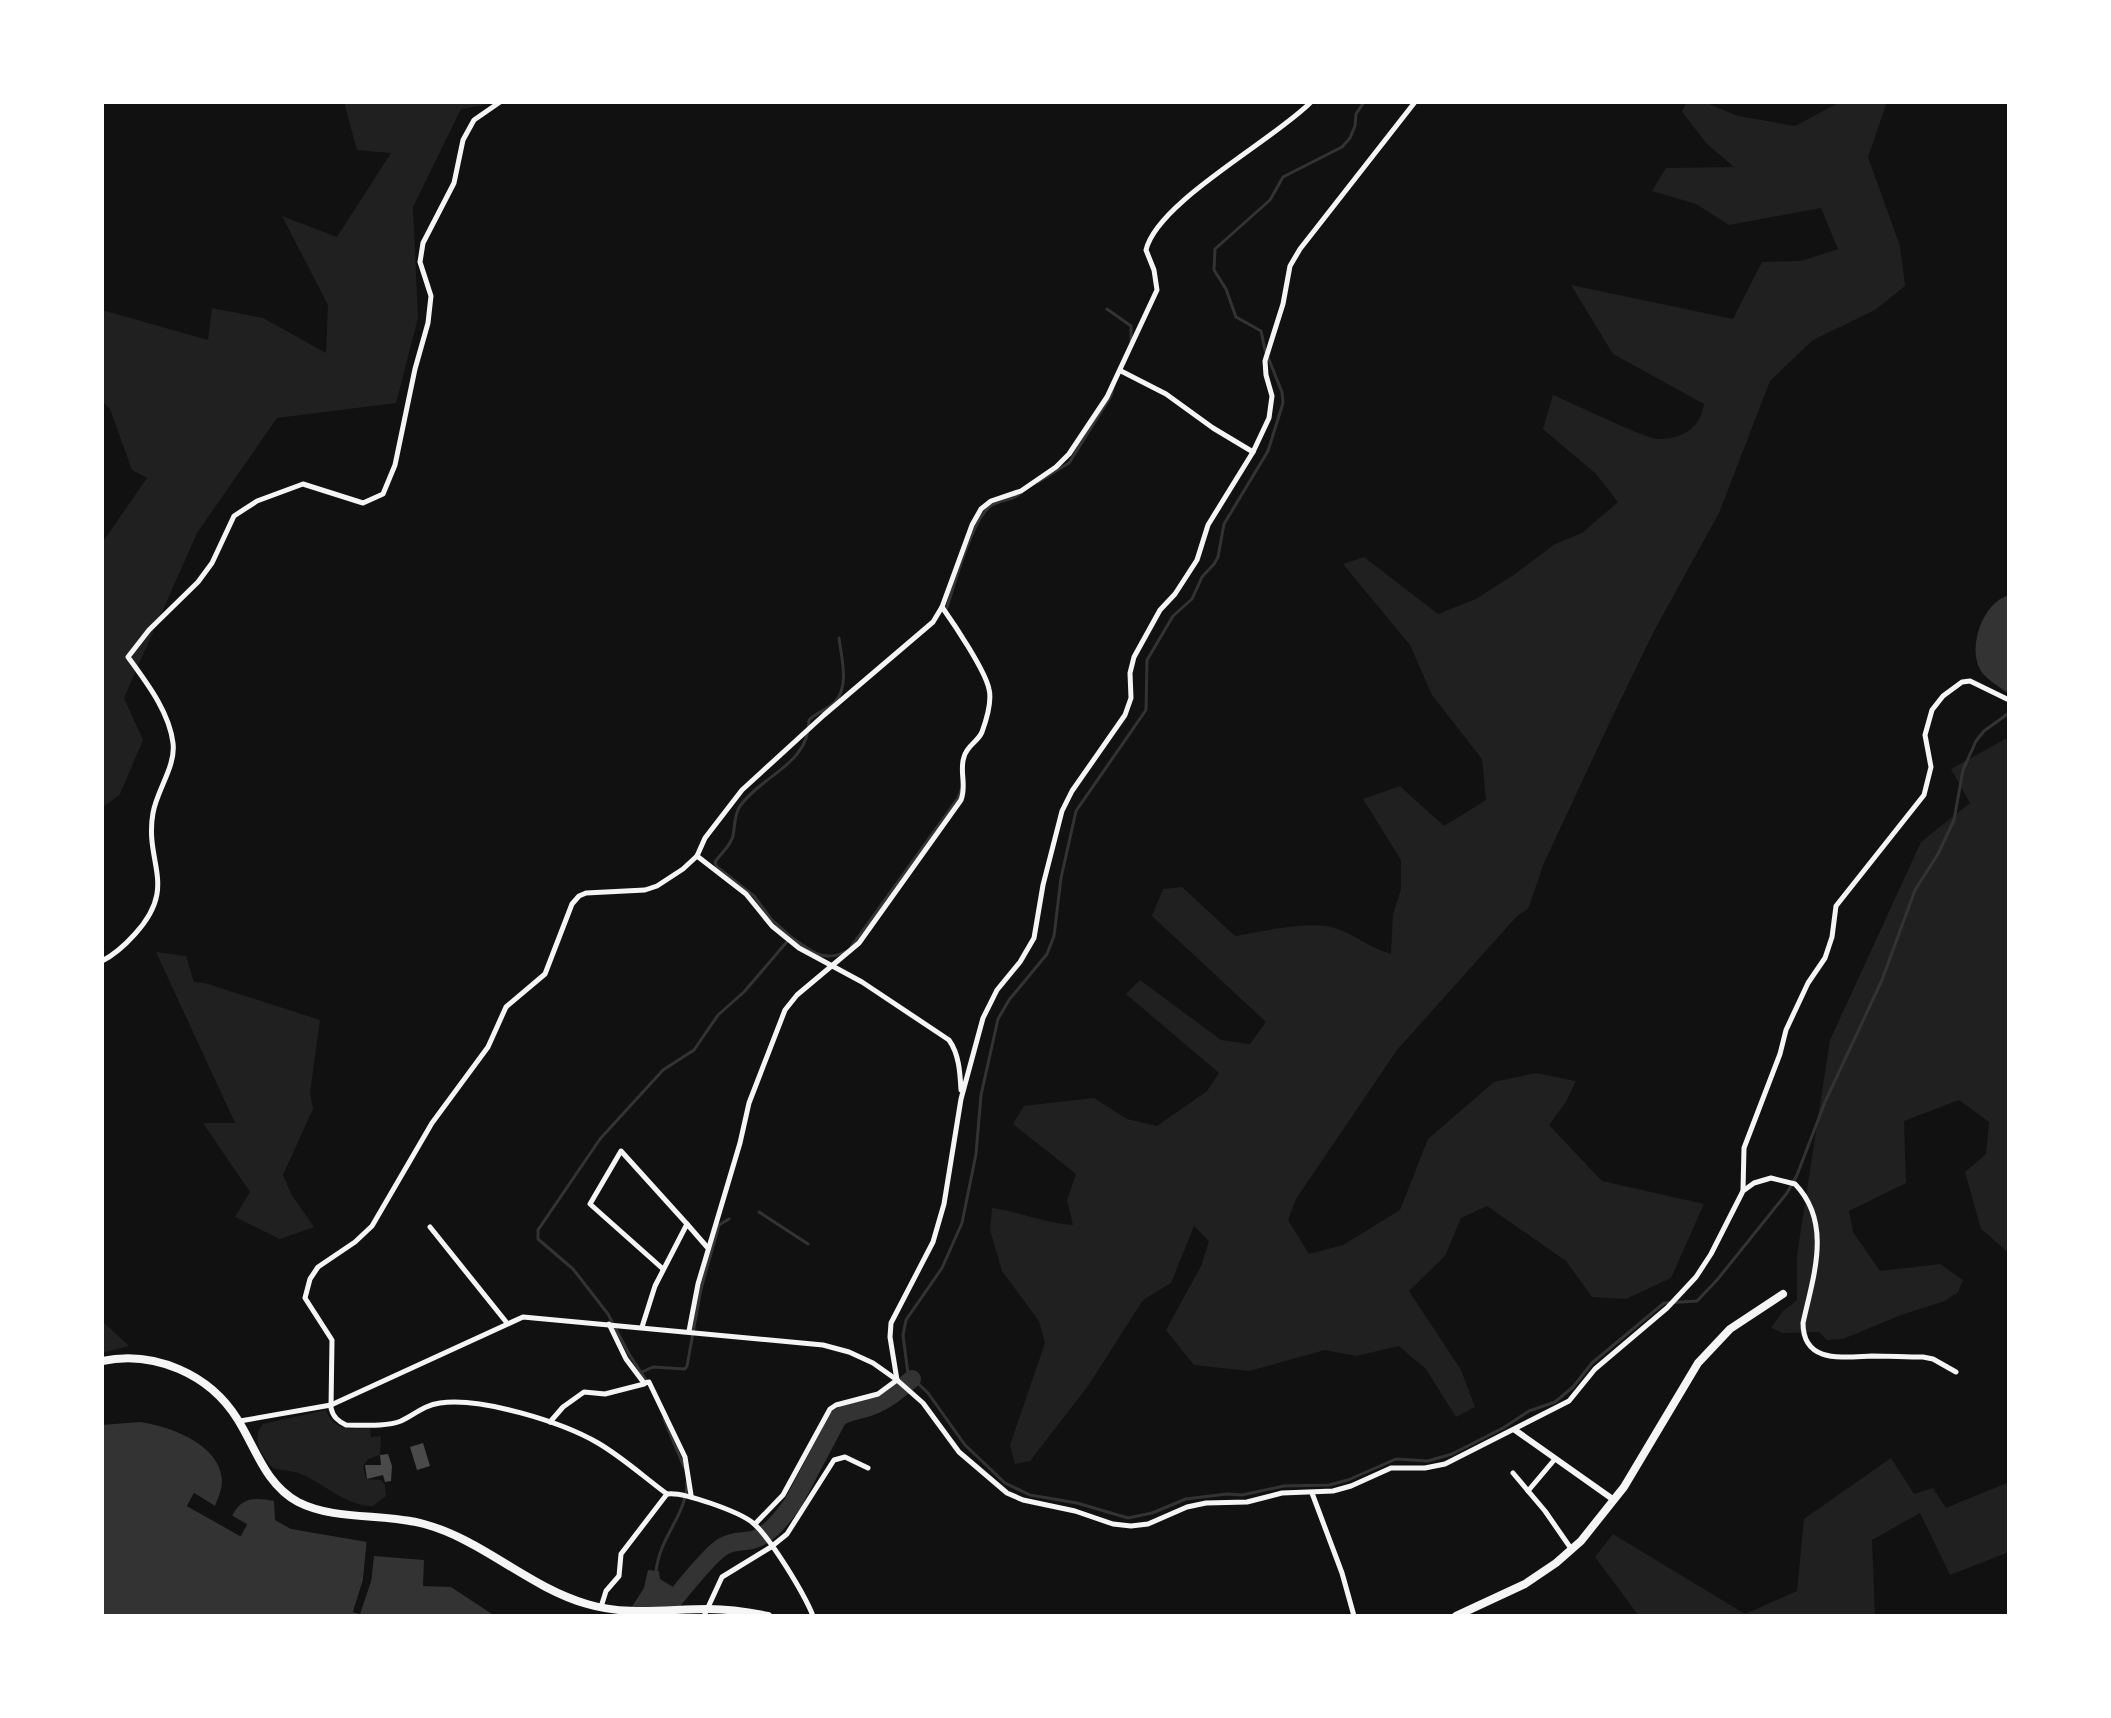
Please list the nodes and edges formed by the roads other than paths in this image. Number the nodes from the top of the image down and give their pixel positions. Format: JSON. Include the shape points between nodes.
{"nodes":[{"id":1,"x":500,"y":102,"type":"edge"},
{"id":2,"x":1311,"y":102,"type":"edge"},
{"id":3,"x":1415,"y":102,"type":"edge"},
{"id":4,"x":1121,"y":371,"type":"junction"},
{"id":5,"x":1253,"y":452,"type":"junction"},
{"id":6,"x":942,"y":607,"type":"junction"},
{"id":7,"x":2009,"y":700,"type":"edge"},
{"id":8,"x":697,"y":856,"type":"junction"},
{"id":9,"x":102,"y":961,"type":"edge"},
{"id":10,"x":831,"y":966,"type":"junction"},
{"id":11,"x":961,"y":1099,"type":"junction"},
{"id":12,"x":1743,"y":1191,"type":"junction"},
{"id":13,"x":687,"y":1224,"type":"junction"},
{"id":14,"x":430,"y":1227,"type":"dead end"},
{"id":15,"x":708,"y":1248,"type":"junction"},
{"id":16,"x":663,"y":1269,"type":"junction"},
{"id":17,"x":1783,"y":1294,"type":"dead end"},
{"id":18,"x":507,"y":1323,"type":"junction"},
{"id":19,"x":609,"y":1324,"type":"junction"},
{"id":20,"x":642,"y":1327,"type":"junction"},
{"id":21,"x":689,"y":1331,"type":"junction"},
{"id":22,"x":102,"y":1361,"type":"edge"},
{"id":23,"x":1956,"y":1372,"type":"dead end"},
{"id":24,"x":897,"y":1380,"type":"junction"},
{"id":25,"x":644,"y":1383,"type":"junction"},
{"id":26,"x":331,"y":1405,"type":"junction"},
{"id":27,"x":239,"y":1421,"type":"junction"},
{"id":28,"x":550,"y":1422,"type":"junction"},
{"id":29,"x":1515,"y":1430,"type":"junction"},
{"id":30,"x":1555,"y":1459,"type":"junction"},
{"id":31,"x":868,"y":1468,"type":"dead end"},
{"id":32,"x":1513,"y":1473,"type":"dead end"},
{"id":33,"x":1528,"y":1491,"type":"junction"},
{"id":34,"x":1312,"y":1493,"type":"junction"},
{"id":35,"x":667,"y":1494,"type":"junction"},
{"id":36,"x":691,"y":1495,"type":"junction"},
{"id":37,"x":1614,"y":1500,"type":"junction"},
{"id":38,"x":755,"y":1524,"type":"junction"},
{"id":39,"x":771,"y":1547,"type":"junction"},
{"id":40,"x":1572,"y":1550,"type":"junction"},
{"id":41,"x":601,"y":1608,"type":"junction"},
{"id":42,"x":705,"y":1612,"type":"edge"},
{"id":43,"x":768,"y":1616,"type":"edge"},
{"id":44,"x":813,"y":1616,"type":"edge"},
{"id":45,"x":1354,"y":1616,"type":"edge"},
{"id":46,"x":1456,"y":1616,"type":"edge"}],
"edges":[{"from":1,"to":9,"type":"street","via":[[474,120],[463,140],[454,183],[423,243],[420,262],[431,296],[428,323],[388,487],[363,503],[303,484],[234,516],[198,582],[128,657],[160,707],[173,754],[152,814],[157,899],[146,923]]},
{"from":2,"to":4,"type":"street","via":[[1207,182],[1159,227],[1146,250],[1157,290]]},
{"from":3,"to":5,"type":"street","via":[[1290,266],[1265,361],[1272,405]]},
{"from":4,"to":5,"type":"street"},
{"from":4,"to":6,"type":"street","via":[[1063,461],[1021,491],[981,509]]},
{"from":5,"to":11,"type":"street","via":[[1208,525],[1197,560],[1134,657],[1125,715],[1062,811],[1034,938],[988,1007]]},
{"from":6,"to":8,"type":"street","via":[[933,622],[742,790]]},
{"from":6,"to":10,"type":"street","via":[[990,692],[982,732],[963,757],[964,791],[859,943]]},
{"from":7,"to":12,"type":"street","via":[[1962,682],[1932,710],[1925,735],[1931,767],[1924,795],[1836,906],[1825,958],[1786,1030],[1744,1148]]},
{"from":8,"to":10,"type":"street","via":[[746,894],[782,935]]},
{"from":8,"to":26,"type":"street","via":[[651,889],[579,896],[545,974],[506,1007],[488,1047],[432,1123],[372,1226],[315,1270],[305,1298],[332,1340]]},
{"from":10,"to":11,"type":"street","via":[[949,1040],[956,1051]]},
{"from":10,"to":15,"type":"street","via":[[785,1010],[749,1103]]},
{"from":11,"to":24,"type":"street","via":[[940,1220],[891,1323]]},
{"from":12,"to":23,"type":"street","via":[[1781,1178],[1795,1184],[1810,1204],[1818,1253],[1803,1332],[1816,1351],[1836,1357],[1923,1357]]},
{"from":12,"to":29,"type":"street","via":[[1711,1254],[1684,1291],[1595,1369],[1569,1401]]},
{"from":13,"to":15,"type":"street"},
{"from":13,"to":16,"type":"street"},
{"from":13,"to":16,"type":"street","via":[[621,1151],[590,1204]]},
{"from":14,"to":18,"type":"street"},
{"from":15,"to":21,"type":"street"},
{"from":16,"to":20,"type":"street"},
{"from":17,"to":37,"type":"main road","via":[[1730,1329],[1698,1363]]},
{"from":18,"to":19,"type":"street","via":[[533,1316]]},
{"from":18,"to":26,"type":"street"},
{"from":19,"to":20,"type":"street"},
{"from":19,"to":25,"type":"street"},
{"from":20,"to":21,"type":"street"},
{"from":21,"to":24,"type":"street","via":[[834,1347]]},
{"from":22,"to":27,"type":"main road","via":[[135,1357],[169,1365],[209,1387]]},
{"from":24,"to":34,"type":"street","via":[[923,1403],[966,1460],[1023,1500],[1131,1526],[1206,1503]]},
{"from":24,"to":38,"type":"street","via":[[878,1394],[830,1409],[783,1495]]},
{"from":25,"to":28,"type":"street","via":[[605,1394],[584,1392]]},
{"from":25,"to":36,"type":"street","via":[[649,1382],[685,1457]]},
{"from":26,"to":27,"type":"street"},
{"from":26,"to":28,"type":"street","via":[[346,1425],[398,1422],[444,1402],[486,1405]]},
{"from":27,"to":41,"type":"main road","via":[[269,1476],[299,1502],[439,1529],[559,1593]]},
{"from":28,"to":35,"type":"street","via":[[596,1441]]},
{"from":29,"to":30,"type":"street"},
{"from":29,"to":34,"type":"street","via":[[1445,1464],[1391,1468],[1342,1489]]},
{"from":30,"to":33,"type":"street"},
{"from":30,"to":37,"type":"street"},
{"from":31,"to":39,"type":"street","via":[[845,1457],[834,1460],[793,1526]]},
{"from":32,"to":33,"type":"street"},
{"from":33,"to":40,"type":"street"},
{"from":34,"to":45,"type":"street"},
{"from":35,"to":36,"type":"street"},
{"from":35,"to":41,"type":"street","via":[[621,1554],[619,1576]]},
{"from":36,"to":38,"type":"street"},
{"from":37,"to":40,"type":"main road"},
{"from":38,"to":39,"type":"street"},
{"from":39,"to":42,"type":"street","via":[[722,1577]]},
{"from":39,"to":44,"type":"street"},
{"from":40,"to":46,"type":"main road","via":[[1525,1584]]},
{"from":41,"to":42,"type":"main road"},
{"from":42,"to":43,"type":"main road"}]}
